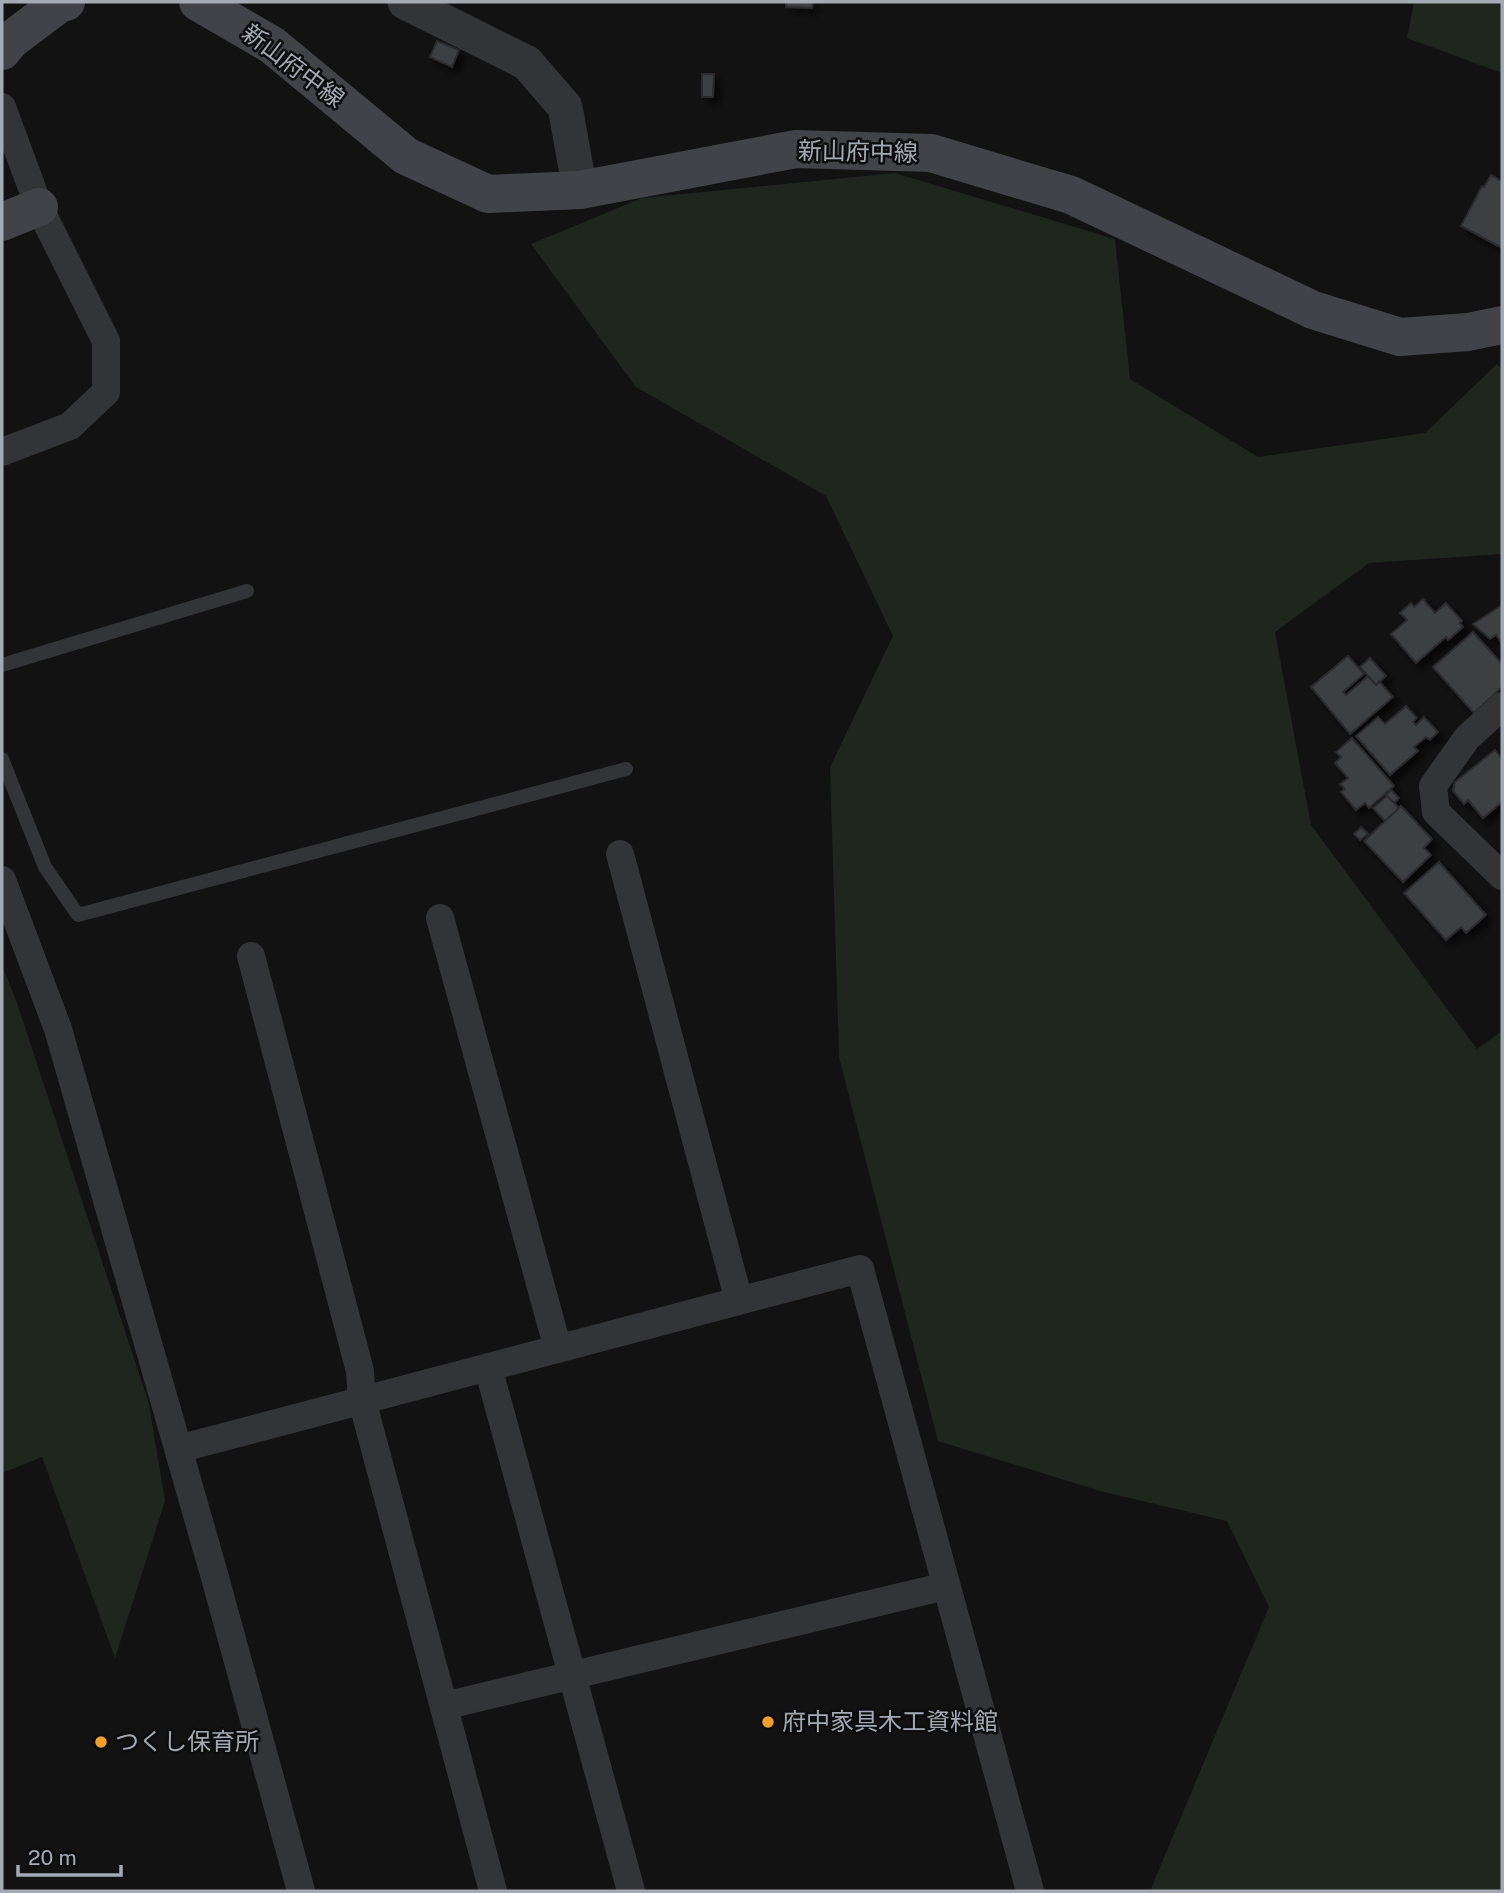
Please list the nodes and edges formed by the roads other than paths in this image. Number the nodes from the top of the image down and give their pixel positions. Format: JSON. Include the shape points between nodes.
{"nodes":[{"id":1,"x":66,"y":2,"type":"edge"},
{"id":2,"x":198,"y":2,"type":"edge"},
{"id":3,"x":405,"y":2,"type":"edge"},
{"id":4,"x":2,"y":51,"type":"edge"},
{"id":5,"x":2,"y":107,"type":"edge"},
{"id":6,"x":580,"y":190,"type":"junction"},
{"id":7,"x":39,"y":207,"type":"junction"},
{"id":8,"x":2,"y":222,"type":"edge"},
{"id":9,"x":1502,"y":325,"type":"edge"},
{"id":10,"x":2,"y":452,"type":"edge"},
{"id":11,"x":247,"y":591,"type":"dead end"},
{"id":12,"x":2,"y":665,"type":"edge"},
{"id":13,"x":1502,"y":706,"type":"edge"},
{"id":14,"x":2,"y":759,"type":"edge"},
{"id":15,"x":626,"y":769,"type":"dead end"},
{"id":16,"x":620,"y":854,"type":"dead end"},
{"id":17,"x":1502,"y":876,"type":"edge"},
{"id":18,"x":2,"y":880,"type":"edge"},
{"id":19,"x":440,"y":918,"type":"dead end"},
{"id":20,"x":251,"y":956,"type":"dead end"},
{"id":21,"x":739,"y":1301,"type":"junction"},
{"id":22,"x":558,"y":1349,"type":"junction"},
{"id":23,"x":488,"y":1367,"type":"junction"},
{"id":24,"x":362,"y":1401,"type":"junction"},
{"id":25,"x":178,"y":1449,"type":"junction"},
{"id":26,"x":946,"y":1586,"type":"junction"},
{"id":27,"x":572,"y":1675,"type":"junction"},
{"id":28,"x":444,"y":1706,"type":"junction"},
{"id":29,"x":300,"y":1891,"type":"edge"},
{"id":30,"x":494,"y":1891,"type":"edge"},
{"id":31,"x":631,"y":1891,"type":"edge"},
{"id":32,"x":1030,"y":1891,"type":"edge"}],
"edges":[{"from":1,"to":4,"type":"main road"},
{"from":2,"to":6,"type":"main road","name":"新山府中線","via":[[272,45],[406,156],[488,194]]},
{"from":3,"to":6,"type":"street","via":[[527,63],[565,107]]},
{"from":5,"to":7,"type":"street"},
{"from":6,"to":9,"type":"main road","name":"新山府中線","via":[[796,149],[931,153],[1071,195],[1313,310],[1400,337]]},
{"from":7,"to":8,"type":"main road"},
{"from":7,"to":10,"type":"street","via":[[106,341],[106,392],[70,426]]},
{"from":11,"to":12,"type":"lane"},
{"from":13,"to":17,"type":"street","via":[[1467,738],[1433,786],[1436,812]]},
{"from":14,"to":15,"type":"lane","via":[[45,867],[78,915]]},
{"from":16,"to":21,"type":"street"},
{"from":18,"to":25,"type":"street","via":[[58,1028]]},
{"from":19,"to":22,"type":"street"},
{"from":20,"to":24,"type":"street","via":[[360,1371]]},
{"from":21,"to":22,"type":"street"},
{"from":21,"to":26,"type":"street","via":[[860,1269]]},
{"from":22,"to":23,"type":"street"},
{"from":23,"to":24,"type":"street"},
{"from":23,"to":27,"type":"street"},
{"from":24,"to":25,"type":"street"},
{"from":24,"to":28,"type":"street"},
{"from":25,"to":29,"type":"street"},
{"from":26,"to":27,"type":"street"},
{"from":26,"to":32,"type":"street"},
{"from":27,"to":28,"type":"street"},
{"from":27,"to":31,"type":"street"},
{"from":28,"to":30,"type":"street"}]}
